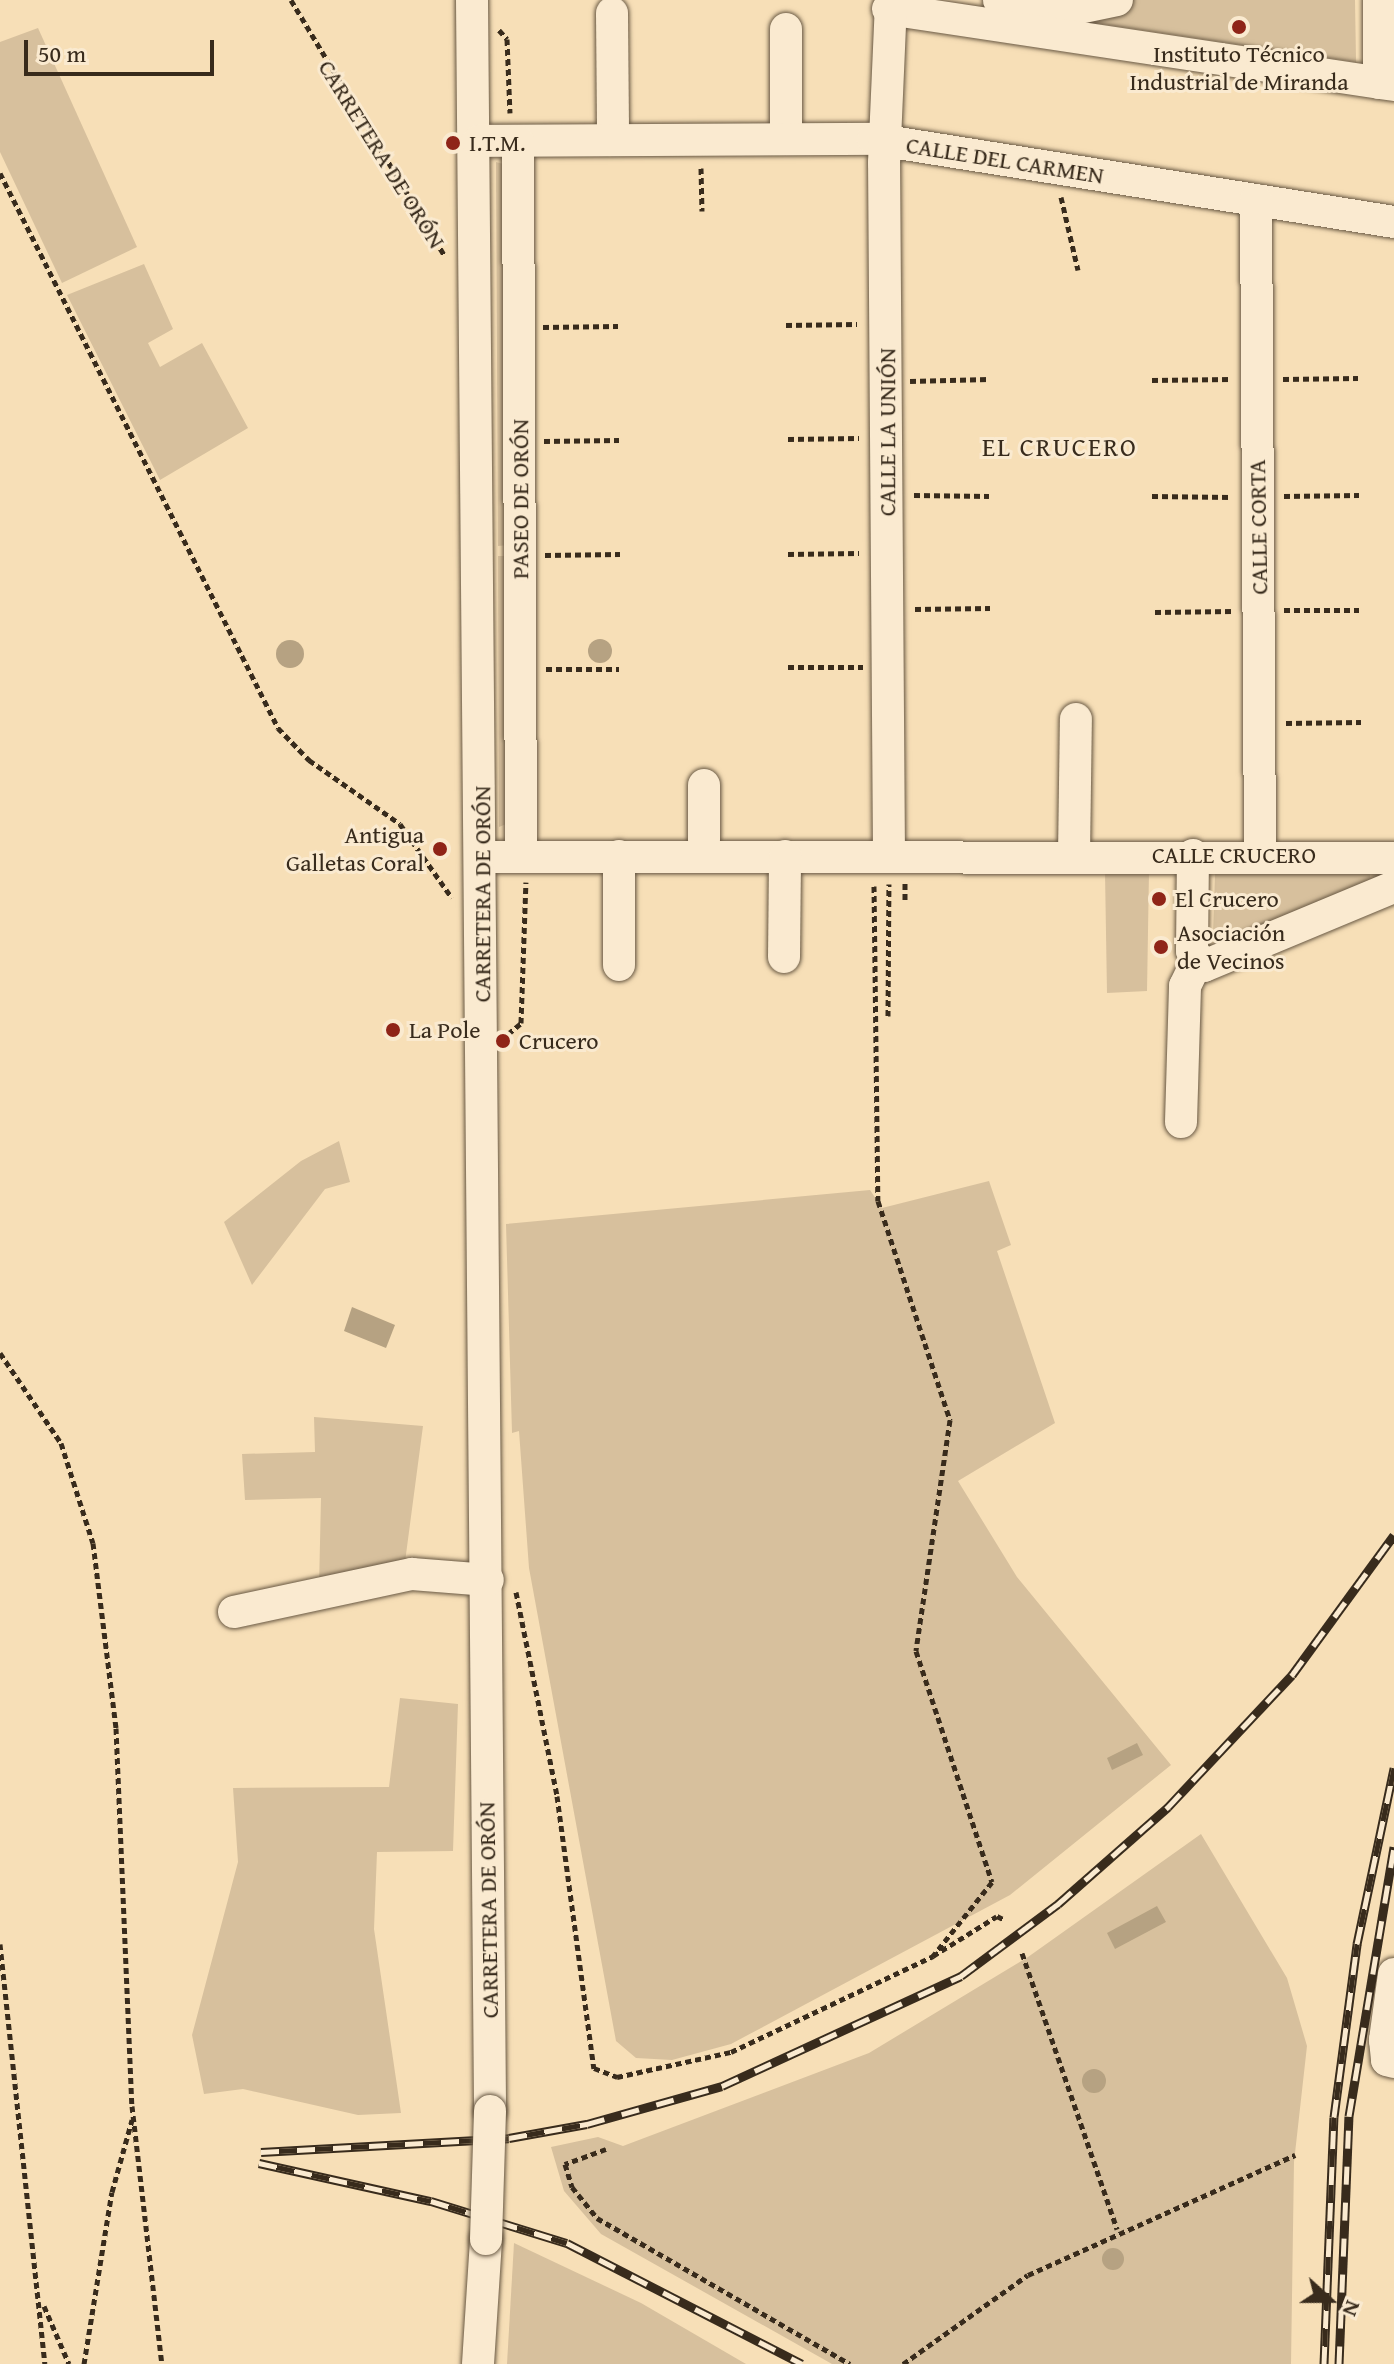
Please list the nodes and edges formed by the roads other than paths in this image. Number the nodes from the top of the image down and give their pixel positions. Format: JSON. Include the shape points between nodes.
{"nodes":[{"id":1,"x":999,"y":0,"type":"edge"},
{"id":2,"x":1117,"y":0,"type":"edge"},
{"id":3,"x":1379,"y":0,"type":"edge"},
{"id":4,"x":890,"y":4,"type":"edge"},
{"id":5,"x":482,"y":10,"type":"edge"},
{"id":6,"x":612,"y":13,"type":"dead end"},
{"id":7,"x":786,"y":29,"type":"dead end"},
{"id":8,"x":1387,"y":84,"type":"edge"},
{"id":9,"x":786,"y":125,"type":"dead end"},
{"id":10,"x":613,"y":140,"type":"junction"},
{"id":11,"x":884,"y":140,"type":"junction"},
{"id":12,"x":478,"y":141,"type":"junction"},
{"id":13,"x":518,"y":141,"type":"junction"},
{"id":14,"x":1256,"y":200,"type":"junction"},
{"id":15,"x":1394,"y":222,"type":"edge"},
{"id":16,"x":1076,"y":719,"type":"dead end"},
{"id":17,"x":704,"y":785,"type":"dead end"},
{"id":18,"x":704,"y":840,"type":"dead end"},
{"id":19,"x":1260,"y":854,"type":"junction"},
{"id":20,"x":1074,"y":855,"type":"junction"},
{"id":21,"x":1193,"y":855,"type":"junction"},
{"id":22,"x":619,"y":856,"type":"junction"},
{"id":23,"x":785,"y":856,"type":"junction"},
{"id":24,"x":483,"y":857,"type":"junction"},
{"id":25,"x":1394,"y":858,"type":"edge"},
{"id":26,"x":882,"y":863,"type":"junction"},
{"id":27,"x":523,"y":871,"type":"junction"},
{"id":28,"x":1394,"y":887,"type":"edge"},
{"id":29,"x":784,"y":957,"type":"dead end"},
{"id":30,"x":1196,"y":963,"type":"junction"},
{"id":31,"x":619,"y":965,"type":"dead end"},
{"id":32,"x":1181,"y":1122,"type":"dead end"},
{"id":33,"x":500,"y":1581,"type":"junction"},
{"id":34,"x":234,"y":1612,"type":"dead end"},
{"id":35,"x":1394,"y":1974,"type":"edge"},
{"id":36,"x":1390,"y":2061,"type":"edge"},
{"id":37,"x":478,"y":2364,"type":"edge"}],
"edges":[{"from":1,"to":2,"type":"street","via":[[1064,11]]},
{"from":3,"to":8,"type":"street"},
{"from":4,"to":8,"type":"street"},
{"from":4,"to":11,"type":"street","name":"CALLE LA UNIÓN"},
{"from":5,"to":12,"type":"street","name":"CARRETERA DE ORÓN"},
{"from":6,"to":10,"type":"street"},
{"from":7,"to":9,"type":"street"},
{"from":10,"to":11,"type":"street","name":"CALLE DEL CARMEN"},
{"from":10,"to":13,"type":"street","name":"CALLE DEL CARMEN"},
{"from":11,"to":14,"type":"street","name":"CALLE DEL CARMEN"},
{"from":11,"to":26,"type":"street","name":"CALLE LA UNIÓN"},
{"from":12,"to":13,"type":"street","name":"CALLE DEL CARMEN"},
{"from":12,"to":24,"type":"street","name":"CARRETERA DE ORÓN"},
{"from":13,"to":27,"type":"street","name":"PASEO DE ORÓN"},
{"from":14,"to":15,"type":"street","name":"CALLE DEL CARMEN"},
{"from":14,"to":19,"type":"street","name":"CALLE CORTA"},
{"from":16,"to":20,"type":"street"},
{"from":17,"to":18,"type":"street"},
{"from":19,"to":21,"type":"street","name":"CALLE CRUCERO"},
{"from":19,"to":25,"type":"street","name":"CALLE CRUCERO"},
{"from":20,"to":21,"type":"street","name":"CALLE CRUCERO"},
{"from":20,"to":26,"type":"street","name":"CALLE CRUCERO"},
{"from":21,"to":30,"type":"street"},
{"from":22,"to":23,"type":"street","name":"CALLE CRUCERO"},
{"from":22,"to":27,"type":"street","name":"CALLE CRUCERO"},
{"from":22,"to":31,"type":"street"},
{"from":23,"to":26,"type":"street","name":"CALLE CRUCERO"},
{"from":23,"to":29,"type":"street"},
{"from":24,"to":27,"type":"street","name":"CALLE CRUCERO"},
{"from":24,"to":33,"type":"street","name":"CARRETERA DE ORÓN"},
{"from":28,"to":30,"type":"street","via":[[1211,966]]},
{"from":30,"to":32,"type":"street","via":[[1185,986]]},
{"from":33,"to":34,"type":"street","via":[[412,1574]]},
{"from":33,"to":37,"type":"street","name":"CARRETERA DE ORÓN","bridge":true,"via":[[490,2111]]},
{"from":35,"to":36,"type":"street"}]}
